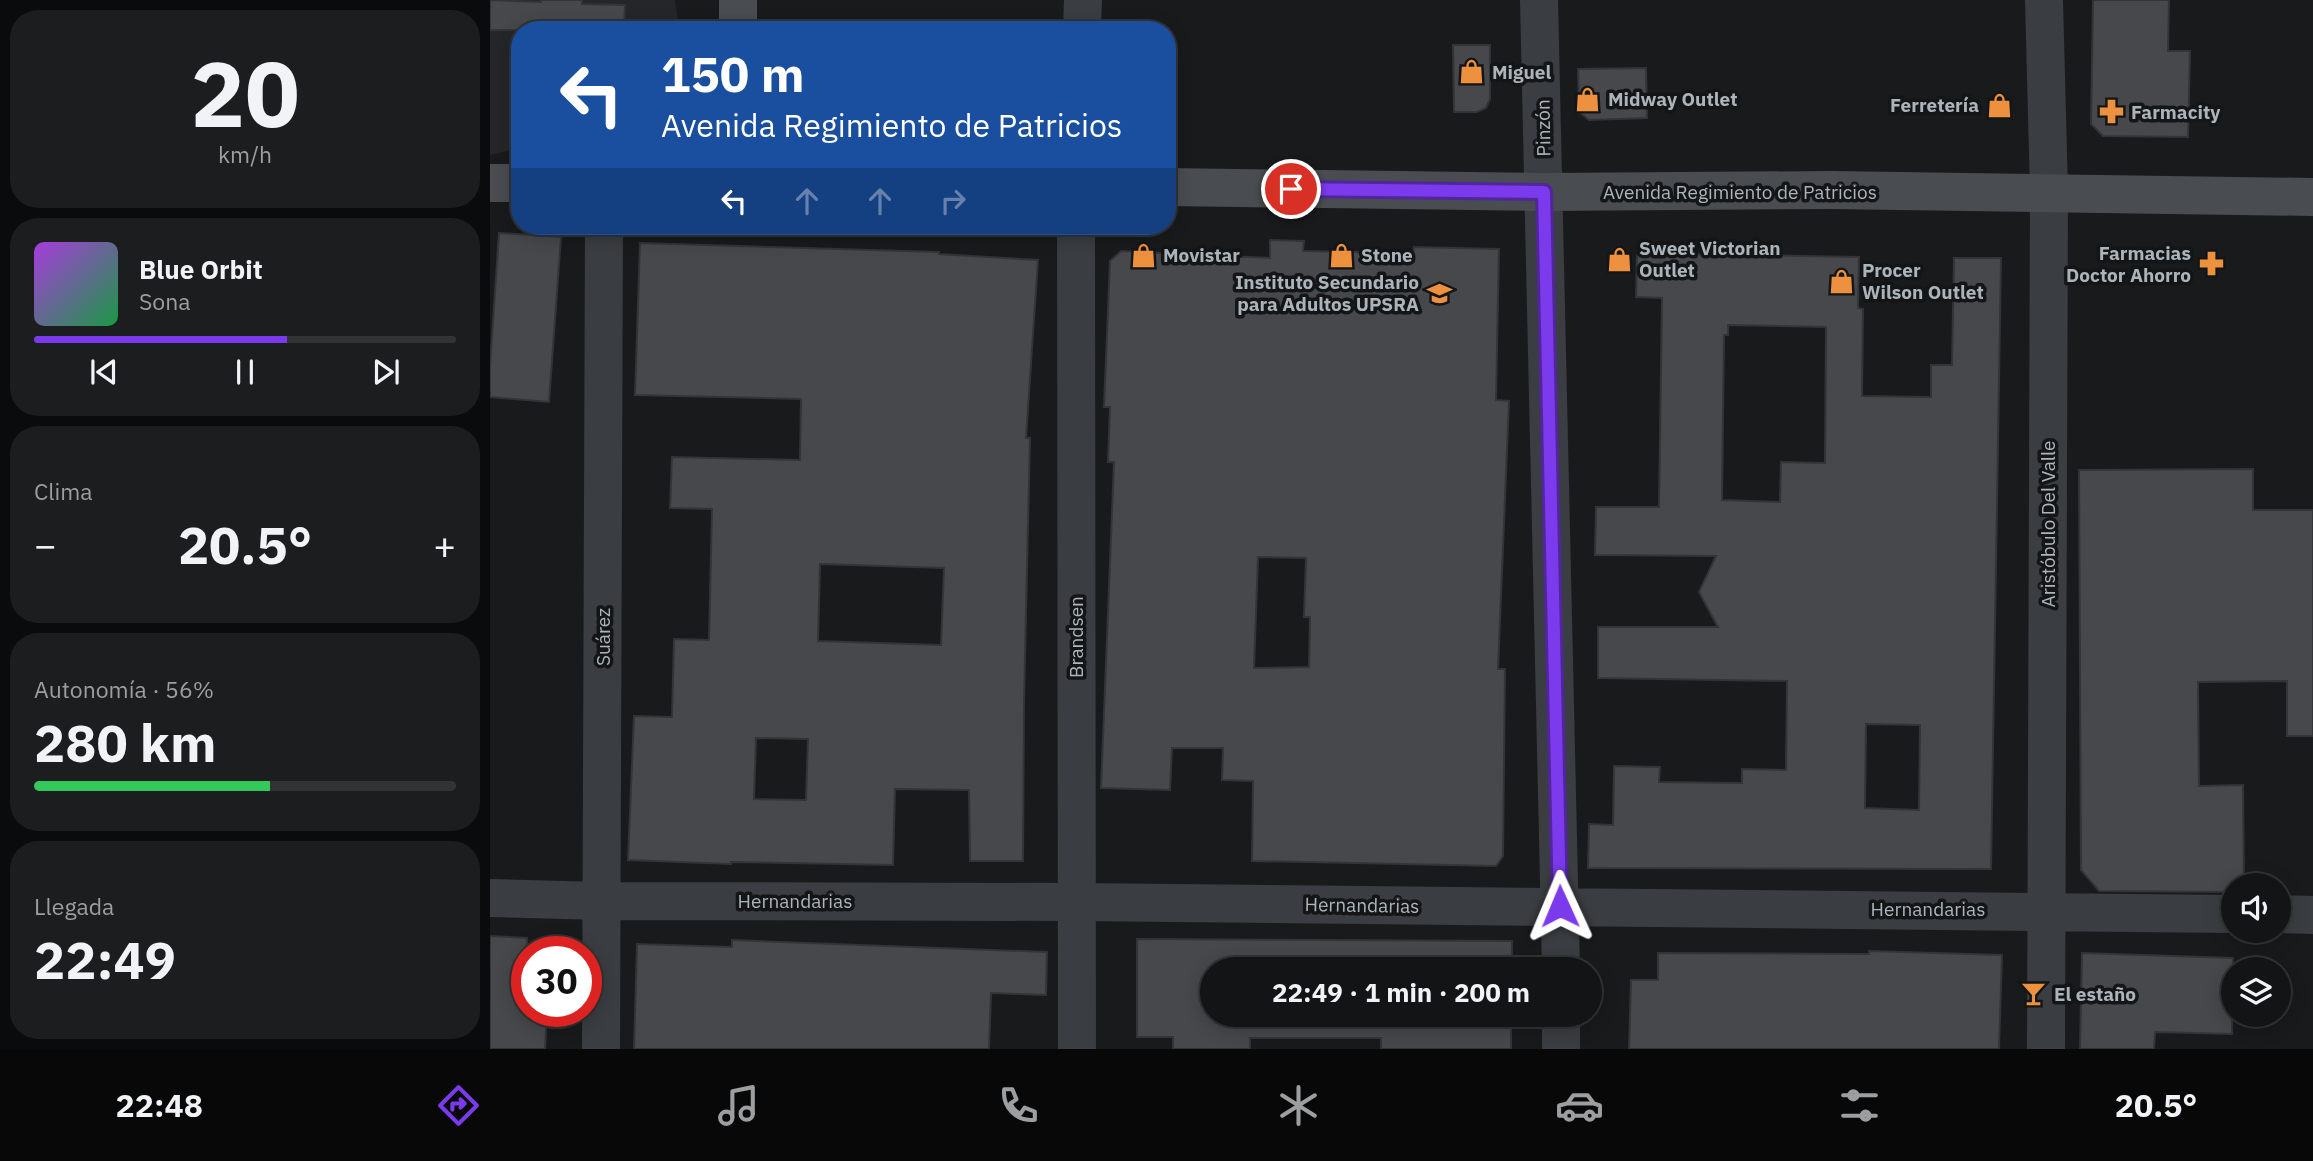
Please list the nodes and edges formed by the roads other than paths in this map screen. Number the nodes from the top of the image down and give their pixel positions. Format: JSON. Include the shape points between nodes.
{"nodes":[{"id":1,"x":738,"y":0,"type":"edge"},
{"id":2,"x":1083,"y":0,"type":"edge"},
{"id":3,"x":1539,"y":0,"type":"edge"},
{"id":4,"x":2043,"y":0,"type":"edge"},
{"id":5,"x":738,"y":21,"type":"edge"},
{"id":6,"x":1082,"y":21,"type":"edge"},
{"id":7,"x":490,"y":183,"type":"edge"},
{"id":8,"x":511,"y":183,"type":"edge"},
{"id":9,"x":1176,"y":187,"type":"edge"},
{"id":10,"x":1544,"y":192,"type":"junction"},
{"id":11,"x":2049,"y":192,"type":"junction"},
{"id":12,"x":2313,"y":197,"type":"edge"},
{"id":13,"x":604,"y":235,"type":"edge"},
{"id":14,"x":1076,"y":235,"type":"edge"},
{"id":15,"x":490,"y":898,"type":"edge"},
{"id":16,"x":602,"y":901,"type":"junction"},
{"id":17,"x":1077,"y":902,"type":"junction"},
{"id":18,"x":1560,"y":906,"type":"junction"},
{"id":19,"x":2046,"y":910,"type":"junction"},
{"id":20,"x":2221,"y":914,"type":"edge"},
{"id":21,"x":2291,"y":914,"type":"edge"},
{"id":22,"x":2313,"y":915,"type":"edge"},
{"id":23,"x":1561,"y":957,"type":"edge"},
{"id":24,"x":1561,"y":1027,"type":"edge"},
{"id":25,"x":601,"y":1049,"type":"edge"},
{"id":26,"x":1077,"y":1049,"type":"edge"},
{"id":27,"x":1561,"y":1049,"type":"edge"},
{"id":28,"x":2046,"y":1049,"type":"edge"}],
"edges":[{"from":1,"to":5,"type":"main road"},
{"from":2,"to":6,"type":"street"},
{"from":3,"to":10,"type":"street","name":"Pinzón"},
{"from":4,"to":11,"type":"street","name":"Aristóbulo Del Valle"},
{"from":7,"to":8,"type":"main road"},
{"from":9,"to":10,"type":"main road","name":"Avenida Regimiento de Patricios"},
{"from":10,"to":11,"type":"main road","name":"Avenida Regimiento de Patricios"},
{"from":10,"to":18,"type":"street","name":"Pinzón"},
{"from":11,"to":12,"type":"main road","name":"Avenida Regimiento de Patricios"},
{"from":11,"to":19,"type":"street","name":"Aristóbulo Del Valle"},
{"from":13,"to":16,"type":"street","name":"Suárez"},
{"from":14,"to":17,"type":"street","name":"Brandsen"},
{"from":15,"to":16,"type":"street","name":"Hernandarias"},
{"from":16,"to":17,"type":"street","name":"Hernandarias"},
{"from":16,"to":25,"type":"street","name":"Suárez"},
{"from":17,"to":18,"type":"street","name":"Hernandarias"},
{"from":17,"to":26,"type":"street","name":"Brandsen"},
{"from":18,"to":19,"type":"street","name":"Hernandarias"},
{"from":18,"to":23,"type":"street","name":"Pinzón"},
{"from":19,"to":20,"type":"street","name":"Hernandarias"},
{"from":19,"to":28,"type":"street","name":"Aristóbulo Del Valle"},
{"from":21,"to":22,"type":"street"},
{"from":24,"to":27,"type":"street"}]}
